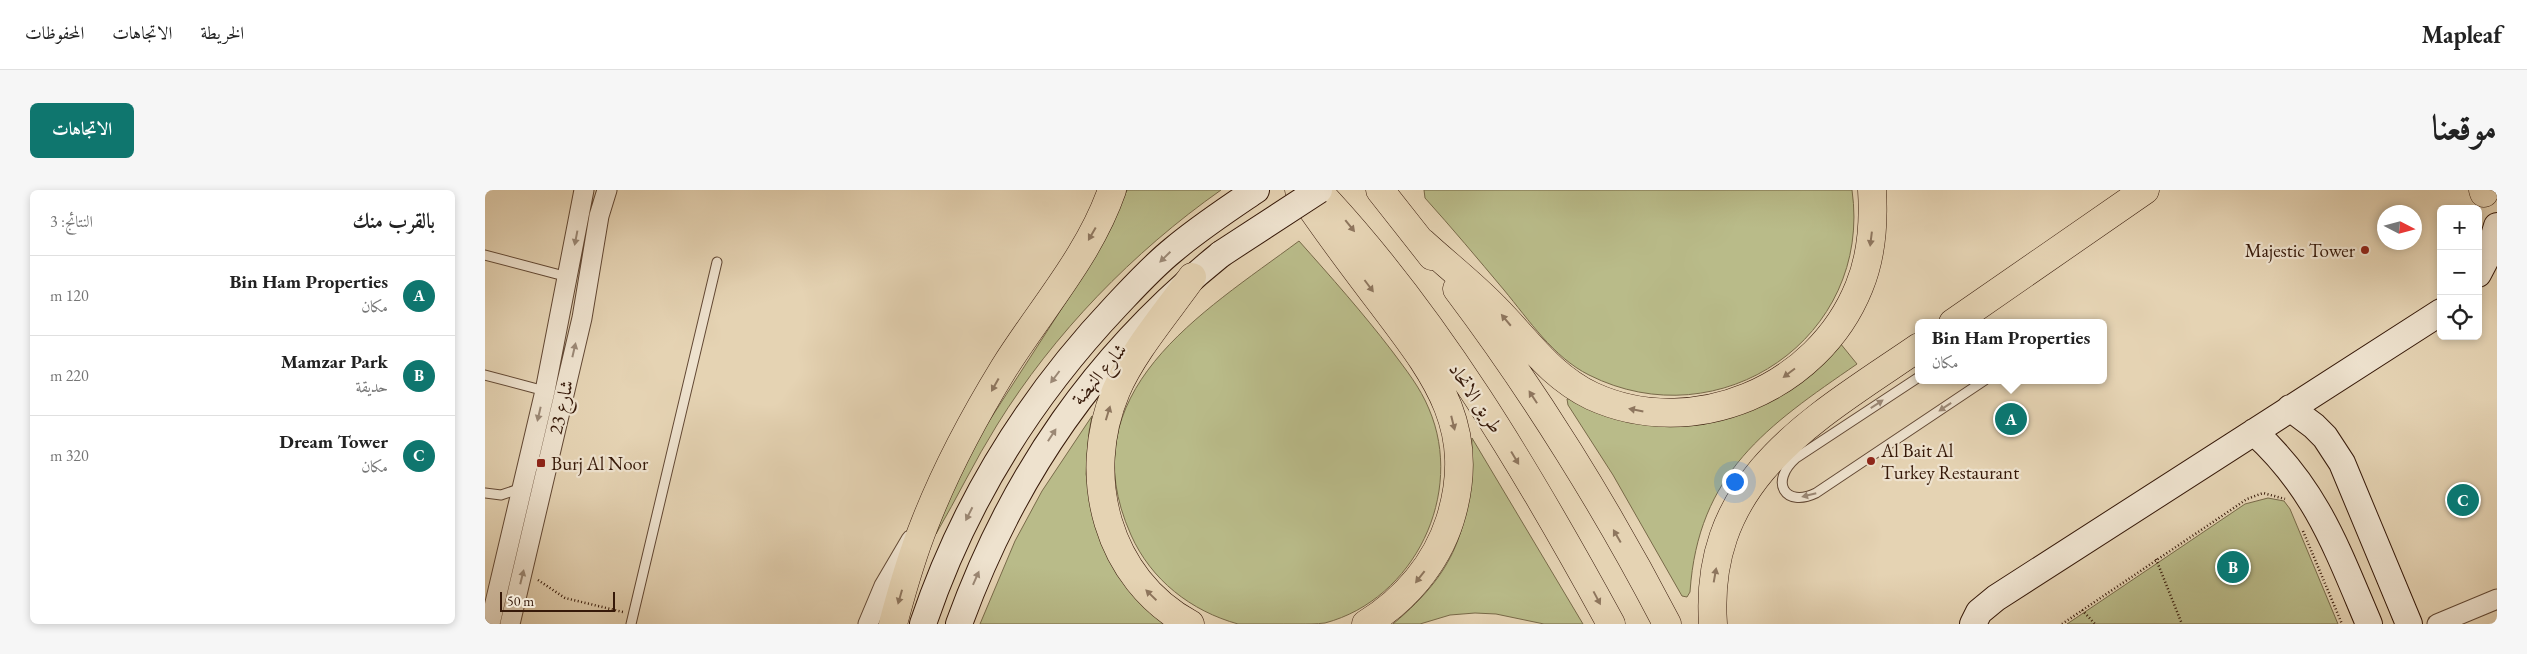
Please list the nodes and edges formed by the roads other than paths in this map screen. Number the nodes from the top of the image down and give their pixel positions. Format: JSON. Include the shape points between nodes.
{"nodes":[{"id":1,"x":584,"y":190,"type":"edge"},
{"id":2,"x":607,"y":190,"type":"edge"},
{"id":3,"x":1112,"y":190,"type":"edge"},
{"id":4,"x":1256,"y":190,"type":"edge"},
{"id":5,"x":1299,"y":190,"type":"edge"},
{"id":6,"x":1318,"y":190,"type":"edge"},
{"id":7,"x":1380,"y":190,"type":"edge"},
{"id":8,"x":1871,"y":190,"type":"edge"},
{"id":9,"x":2145,"y":190,"type":"edge"},
{"id":10,"x":2484,"y":191,"type":"edge"},
{"id":11,"x":2497,"y":226,"type":"edge"},
{"id":12,"x":1422,"y":242,"type":"junction"},
{"id":13,"x":485,"y":255,"type":"edge"},
{"id":14,"x":717,"y":262,"type":"dead end"},
{"id":15,"x":2482,"y":266,"type":"edge"},
{"id":16,"x":569,"y":277,"type":"junction"},
{"id":17,"x":1192,"y":277,"type":"junction"},
{"id":18,"x":1975,"y":313,"type":"edge"},
{"id":19,"x":2437,"y":315,"type":"edge"},
{"id":20,"x":1962,"y":319,"type":"edge"},
{"id":21,"x":1915,"y":350,"type":"edge"},
{"id":22,"x":1915,"y":362,"type":"edge"},
{"id":23,"x":485,"y":375,"type":"edge"},
{"id":24,"x":1871,"y":380,"type":"junction"},
{"id":25,"x":1915,"y":380,"type":"edge"},
{"id":26,"x":1979,"y":384,"type":"edge"},
{"id":27,"x":545,"y":391,"type":"junction"},
{"id":28,"x":2290,"y":408,"type":"junction"},
{"id":29,"x":2254,"y":432,"type":"junction"},
{"id":30,"x":522,"y":488,"type":"junction"},
{"id":31,"x":485,"y":493,"type":"edge"},
{"id":32,"x":925,"y":523,"type":"junction"},
{"id":33,"x":2497,"y":599,"type":"edge"},
{"id":34,"x":632,"y":619,"type":"edge"},
{"id":35,"x":490,"y":624,"type":"edge"},
{"id":36,"x":510,"y":624,"type":"edge"},
{"id":37,"x":868,"y":624,"type":"edge"},
{"id":38,"x":893,"y":624,"type":"edge"},
{"id":39,"x":923,"y":624,"type":"edge"},
{"id":40,"x":959,"y":624,"type":"edge"},
{"id":41,"x":1190,"y":624,"type":"edge"},
{"id":42,"x":1367,"y":624,"type":"edge"},
{"id":43,"x":1611,"y":624,"type":"edge"},
{"id":44,"x":1667,"y":624,"type":"edge"},
{"id":45,"x":1713,"y":624,"type":"edge"},
{"id":46,"x":1973,"y":624,"type":"edge"},
{"id":47,"x":2369,"y":624,"type":"edge"},
{"id":48,"x":2409,"y":624,"type":"edge"},
{"id":49,"x":2437,"y":624,"type":"edge"}],
"edges":[{"from":1,"to":16,"type":"street","name":"شارع 23","one_way":true},
{"from":36,"to":2,"type":"street","name":"شارع 23","one_way":true,"via":[[581,318],[599,216]]},
{"from":3,"to":32,"type":"highway","one_way":true,"via":[[1104,214],[1081,255],[1004,368],[955,455]]},
{"from":4,"to":39,"type":"main road","name":"شارع النهضة","one_way":true,"via":[[1171,251],[1086,338],[1017,429],[986,480],[959,534]]},
{"from":5,"to":42,"type":"highway","one_way":true,"via":[[1427,364],[1440,385],[1456,432],[1458,482],[1454,507],[1440,546],[1423,574],[1407,592]]},
{"from":6,"to":17,"type":"main road","name":"شارع النهضة","bridge":true},
{"from":6,"to":43,"type":"highway","name":"طريق الاتحاد","one_way":true,"via":[[1387,273],[1469,387],[1576,560]]},
{"from":7,"to":12,"type":"highway"},
{"from":8,"to":12,"type":"highway","one_way":true,"via":[[1872,230],[1867,262],[1848,310],[1829,337],[1796,368],[1756,394],[1718,408],[1686,413],[1638,411],[1607,402],[1571,384],[1534,353],[1490,302]]},
{"from":9,"to":18,"type":"highway"},
{"from":10,"to":11,"type":"main road"},
{"from":11,"to":15,"type":"main road"},
{"from":44,"to":12,"type":"highway","one_way":true,"via":[[1570,456],[1523,382]]},
{"from":13,"to":16,"type":"lane"},
{"from":14,"to":34,"type":"lane"},
{"from":16,"to":27,"type":"street","name":"شارع 23"},
{"from":40,"to":17,"type":"main road","name":"شارع النهضة","one_way":true,"via":[[998,529],[1060,422],[1116,352]]},
{"from":41,"to":17,"type":"highway","one_way":true,"via":[[1142,587],[1117,547],[1103,503],[1099,457],[1102,433],[1116,389],[1127,368]]},
{"from":18,"to":20,"type":"highway"},
{"from":19,"to":28,"type":"main road"},
{"from":21,"to":24,"type":"highway"},
{"from":22,"to":24,"type":"lane","via":[[1889,376]]},
{"from":23,"to":27,"type":"lane"},
{"from":45,"to":24,"type":"highway","one_way":true,"via":[[1713,584],[1718,554],[1740,498],[1754,477],[1792,438]]},
{"from":26,"to":25,"type":"lane","one_way":true,"via":[[1816,493],[1796,497],[1784,491],[1782,475],[1796,458]]},
{"from":27,"to":30,"type":"street","name":"شارع 23","one_way":true},
{"from":28,"to":29,"type":"main road"},
{"from":28,"to":48,"type":"main road","via":[[2315,426],[2342,462]]},
{"from":29,"to":46,"type":"main road","via":[[1995,598],[1979,612]]},
{"from":29,"to":47,"type":"main road","via":[[2284,460],[2316,505]]},
{"from":30,"to":31,"type":"lane","via":[[501,495]]},
{"from":30,"to":35,"type":"street","name":"شارع 23"},
{"from":32,"to":37,"type":"street","via":[[894,566]]},
{"from":32,"to":38,"type":"highway","one_way":true},
{"from":33,"to":49,"type":"street"}]}
